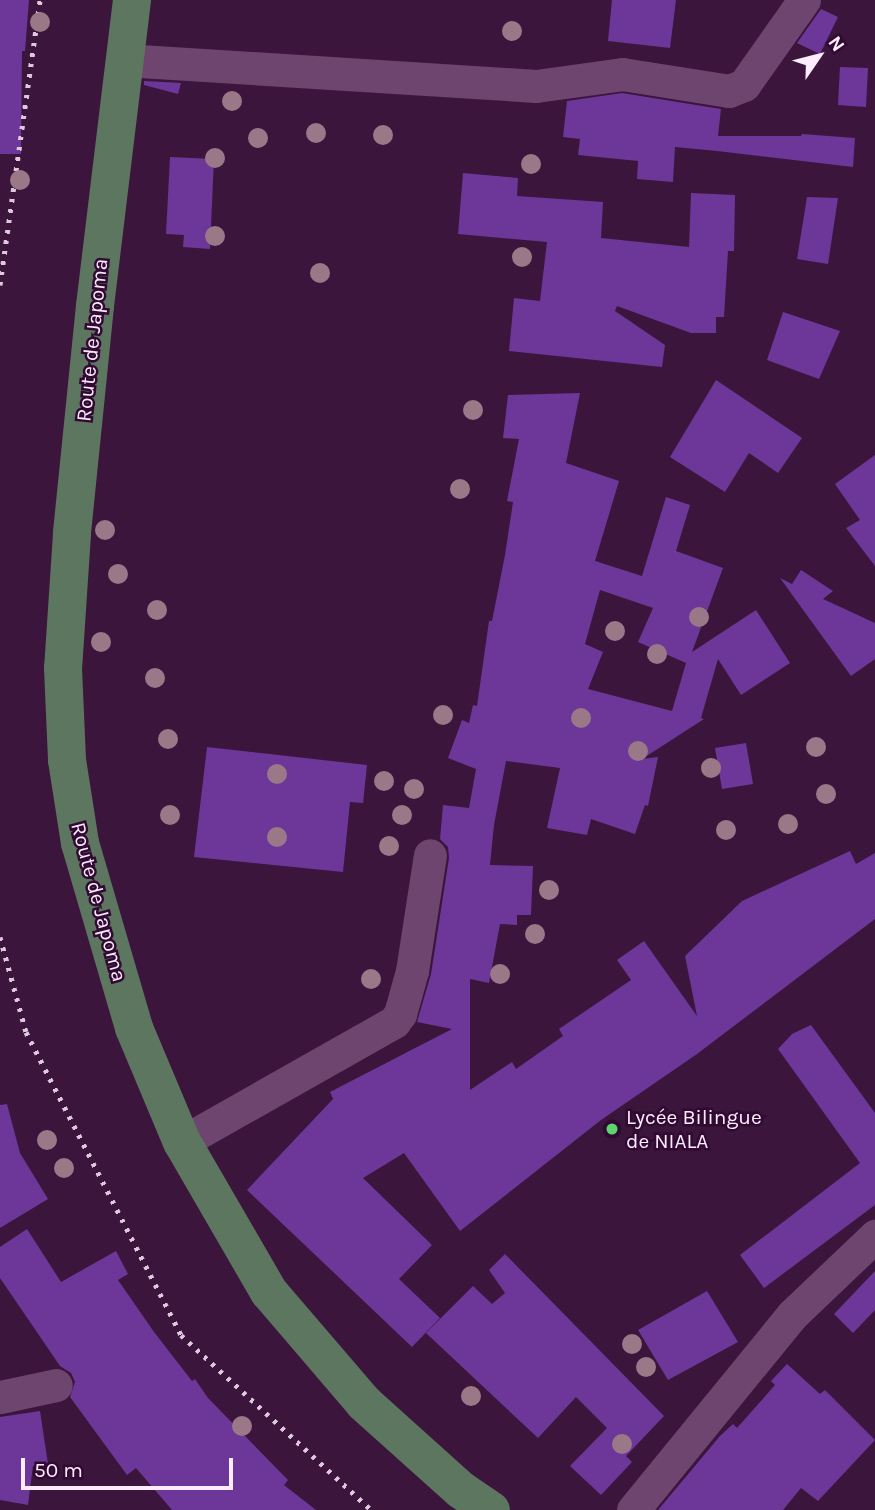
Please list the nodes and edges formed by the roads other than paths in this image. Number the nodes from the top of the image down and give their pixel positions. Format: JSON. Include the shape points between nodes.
{"nodes":[{"id":1,"x":132,"y":0,"type":"edge"},
{"id":2,"x":804,"y":0,"type":"edge"},
{"id":3,"x":124,"y":60,"type":"junction"},
{"id":4,"x":430,"y":855,"type":"dead end"},
{"id":5,"x":182,"y":1142,"type":"junction"},
{"id":6,"x":875,"y":1236,"type":"edge"},
{"id":7,"x":57,"y":1385,"type":"dead end"},
{"id":8,"x":0,"y":1397,"type":"edge"},
{"id":9,"x":491,"y":1510,"type":"edge"},
{"id":10,"x":632,"y":1510,"type":"edge"}],
"edges":[{"from":1,"to":3,"type":"main road","name":"Route de Japoma"},
{"from":2,"to":3,"type":"street","via":[[744,85],[729,91],[622,74],[536,86]]},
{"from":3,"to":5,"type":"main road","name":"Route de Japoma","via":[[72,534],[63,668],[67,760],[80,843],[134,1028]]},
{"from":4,"to":5,"type":"street","via":[[412,971],[394,1023]]},
{"from":5,"to":9,"type":"main road","name":"Route de Japoma","via":[[269,1292],[364,1403]]},
{"from":6,"to":10,"type":"street","via":[[792,1315]]},
{"from":7,"to":8,"type":"street"}]}
